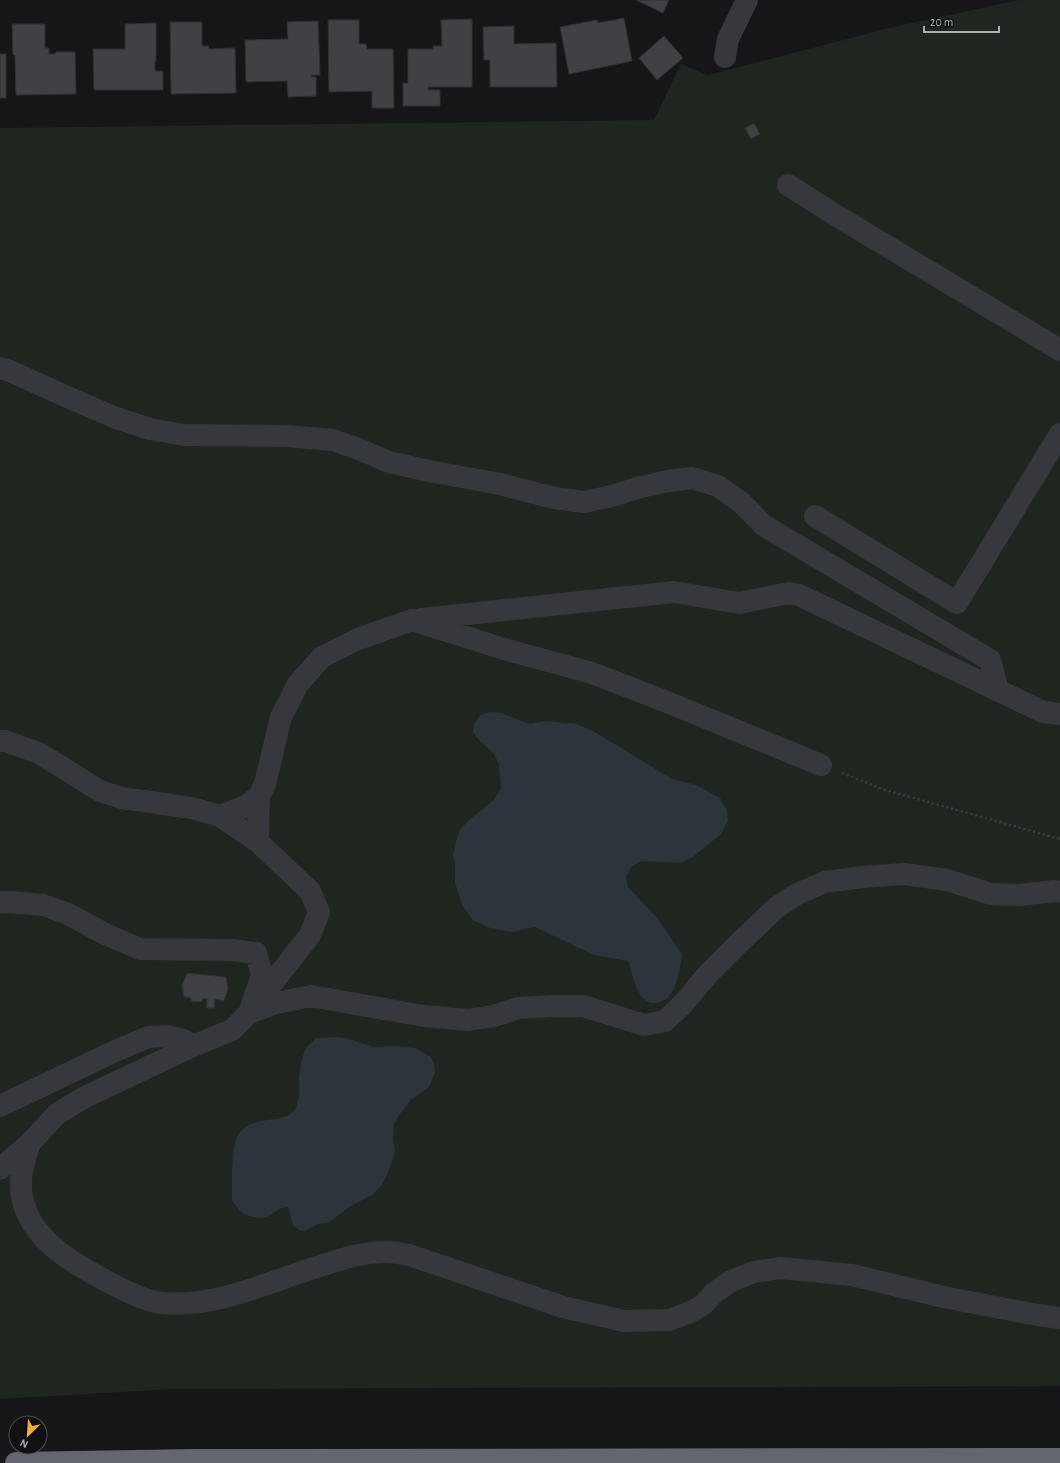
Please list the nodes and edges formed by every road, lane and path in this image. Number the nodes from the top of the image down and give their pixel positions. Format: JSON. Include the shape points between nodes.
{"nodes":[{"id":1,"x":746,"y":0,"type":"edge"},
{"id":2,"x":725,"y":57,"type":"dead end"},
{"id":3,"x":788,"y":185,"type":"dead end"},
{"id":4,"x":1060,"y":350,"type":"edge"},
{"id":5,"x":0,"y":368,"type":"edge"},
{"id":6,"x":1060,"y":434,"type":"edge"},
{"id":7,"x":815,"y":516,"type":"dead end"},
{"id":8,"x":412,"y":620,"type":"junction"},
{"id":9,"x":998,"y":691,"type":"junction"},
{"id":10,"x":1060,"y":714,"type":"edge"},
{"id":11,"x":0,"y":741,"type":"edge"},
{"id":12,"x":821,"y":765,"type":"joint"},
{"id":13,"x":259,"y":796,"type":"junction"},
{"id":14,"x":220,"y":816,"type":"junction"},
{"id":15,"x":1060,"y":839,"type":"edge"},
{"id":16,"x":258,"y":842,"type":"junction"},
{"id":17,"x":1060,"y":892,"type":"edge"},
{"id":18,"x":0,"y":902,"type":"edge"},
{"id":19,"x":249,"y":1013,"type":"junction"},
{"id":20,"x":193,"y":1046,"type":"junction"},
{"id":21,"x":0,"y":1106,"type":"edge"},
{"id":22,"x":30,"y":1143,"type":"junction"},
{"id":23,"x":0,"y":1169,"type":"edge"},
{"id":24,"x":1060,"y":1318,"type":"edge"},
{"id":25,"x":1060,"y":1459,"type":"edge"},
{"id":26,"x":16,"y":1463,"type":"edge"}],
"edges":[{"from":1,"to":2,"type":"street","via":[[728,39]]},
{"from":3,"to":4,"type":"street"},
{"from":5,"to":9,"type":"street","via":[[116,418],[150,429],[184,435],[285,436],[333,440],[389,462],[500,484],[554,498],[584,502],[641,487],[692,478],[718,486],[742,503],[763,525],[990,660]]},
{"from":6,"to":7,"type":"street","via":[[957,603]]},
{"from":8,"to":9,"type":"street","via":[[674,592],[739,603],[789,593],[799,595]]},
{"from":8,"to":12,"type":"street","via":[[592,673]]},
{"from":8,"to":13,"type":"street","via":[[358,639],[322,657],[298,684],[280,717],[265,784]]},
{"from":9,"to":10,"type":"street","via":[[1043,712]]},
{"from":11,"to":14,"type":"street","via":[[39,753],[100,791],[122,798],[192,808]]},
{"from":12,"to":15,"type":"path","via":[[882,789]]},
{"from":13,"to":14,"type":"street","via":[[246,806]]},
{"from":13,"to":16,"type":"street"},
{"from":14,"to":16,"type":"street"},
{"from":16,"to":19,"type":"street","via":[[310,891],[319,912],[310,935]]},
{"from":17,"to":19,"type":"street","via":[[991,894],[947,880],[904,874],[825,882],[797,894],[777,907],[707,975],[684,1004],[665,1021],[644,1025],[583,1006],[518,1008],[494,1016],[468,1020],[424,1016],[311,996],[276,1003]]},
{"from":18,"to":19,"type":"street","via":[[43,905],[68,914],[140,949],[232,950],[256,953],[262,975]]},
{"from":19,"to":20,"type":"street","via":[[232,1030]]},
{"from":20,"to":21,"type":"street","via":[[183,1040],[167,1036],[148,1037]]},
{"from":20,"to":22,"type":"street","via":[[85,1097],[58,1114]]},
{"from":22,"to":23,"type":"street"},
{"from":22,"to":24,"type":"street","via":[[21,1182],[24,1207],[36,1229],[52,1246],[74,1263],[133,1294],[161,1303],[214,1299],[359,1254],[388,1252],[409,1256],[562,1307],[624,1321],[669,1320],[704,1304],[731,1281],[754,1272],[780,1268],[852,1276],[948,1298]]},
{"from":25,"to":26,"type":"highway","via":[[187,1460]]}]}
